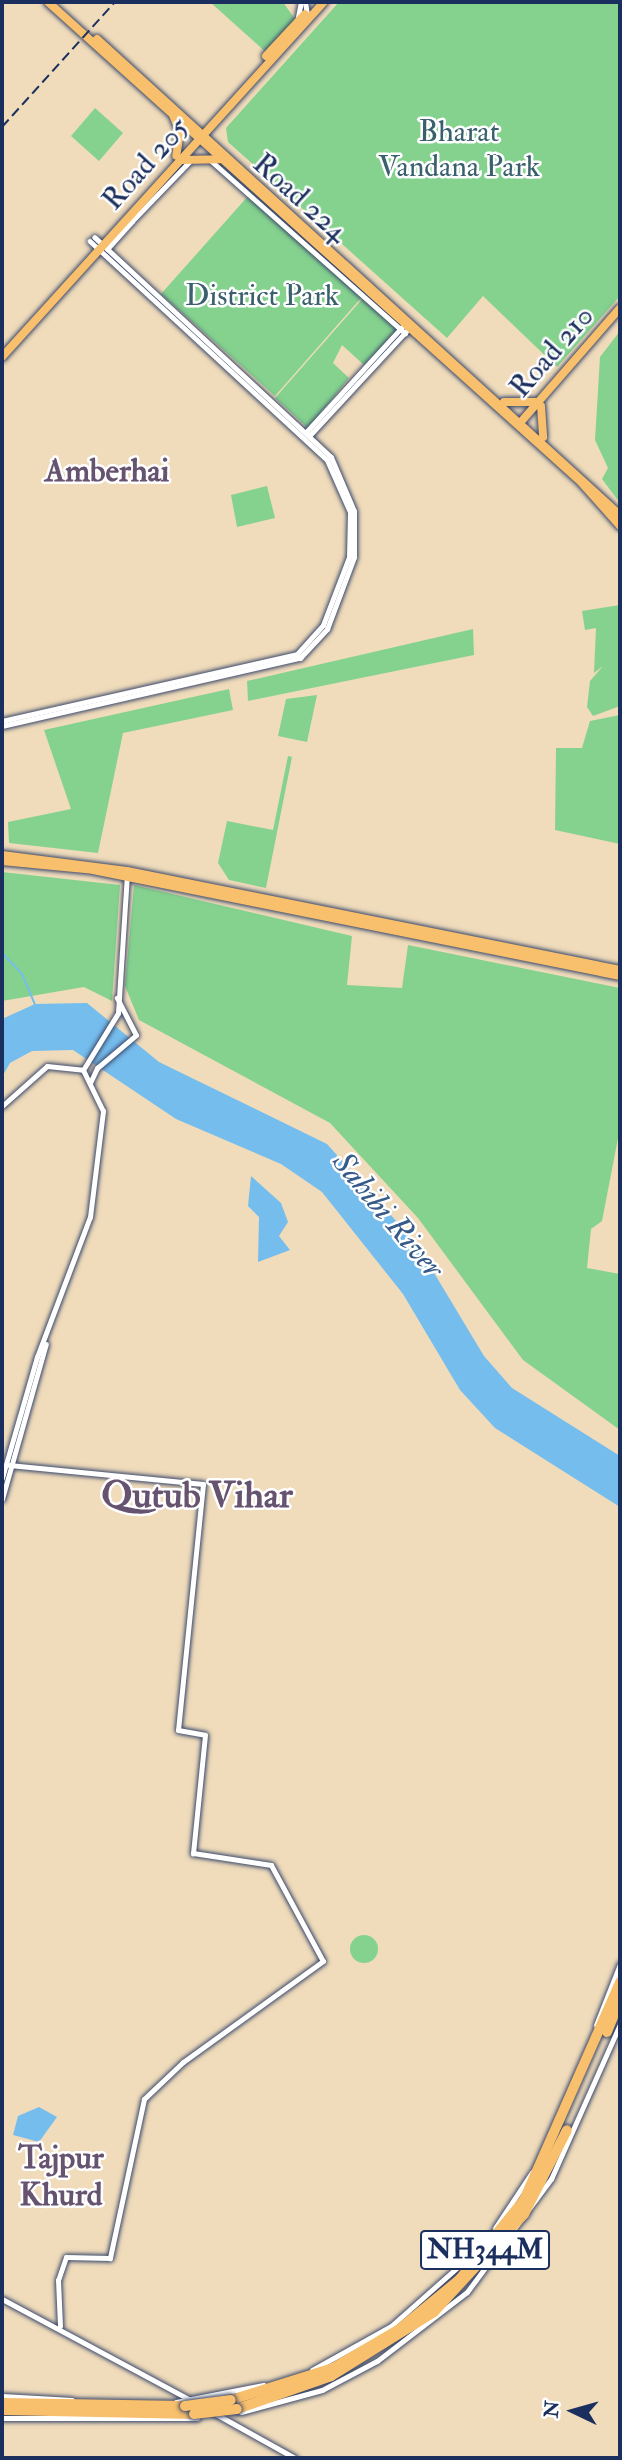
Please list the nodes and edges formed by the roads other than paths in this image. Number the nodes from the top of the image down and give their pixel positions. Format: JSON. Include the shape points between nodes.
{"nodes":[{"id":1,"x":48,"y":2,"type":"edge"},
{"id":2,"x":56,"y":2,"type":"edge"},
{"id":3,"x":303,"y":2,"type":"edge"},
{"id":4,"x":317,"y":2,"type":"edge"},
{"id":5,"x":324,"y":2,"type":"edge"},
{"id":6,"x":307,"y":15,"type":"junction"},
{"id":7,"x":297,"y":22,"type":"junction"},
{"id":8,"x":172,"y":113,"type":"junction"},
{"id":9,"x":187,"y":119,"type":"junction"},
{"id":10,"x":208,"y":121,"type":"junction"},
{"id":11,"x":200,"y":135,"type":"junction"},
{"id":12,"x":177,"y":159,"type":"junction"},
{"id":13,"x":222,"y":159,"type":"junction"},
{"id":14,"x":128,"y":221,"type":"junction"},
{"id":15,"x":98,"y":244,"type":"junction"},
{"id":16,"x":620,"y":308,"type":"edge"},
{"id":17,"x":620,"y":317,"type":"edge"},
{"id":18,"x":407,"y":326,"type":"junction"},
{"id":19,"x":593,"y":343,"type":"junction"},
{"id":20,"x":2,"y":349,"type":"edge"},
{"id":21,"x":2,"y":357,"type":"edge"},
{"id":22,"x":501,"y":401,"type":"junction"},
{"id":23,"x":540,"y":403,"type":"junction"},
{"id":24,"x":522,"y":424,"type":"junction"},
{"id":25,"x":308,"y":433,"type":"junction"},
{"id":26,"x":546,"y":442,"type":"junction"},
{"id":27,"x":586,"y":483,"type":"junction"},
{"id":28,"x":593,"y":490,"type":"junction"},
{"id":29,"x":620,"y":515,"type":"edge"},
{"id":30,"x":620,"y":526,"type":"edge"},
{"id":31,"x":2,"y":723,"type":"edge"},
{"id":32,"x":2,"y":855,"type":"edge"},
{"id":33,"x":2,"y":861,"type":"edge"},
{"id":34,"x":127,"y":873,"type":"junction"},
{"id":35,"x":620,"y":970,"type":"edge"},
{"id":36,"x":620,"y":976,"type":"edge"},
{"id":37,"x":117,"y":998,"type":"junction"},
{"id":38,"x":83,"y":1070,"type":"junction"},
{"id":39,"x":90,"y":1083,"type":"junction"},
{"id":40,"x":2,"y":1106,"type":"edge"},
{"id":41,"x":46,"y":1341,"type":"junction"},
{"id":42,"x":9,"y":1465,"type":"junction"},
{"id":43,"x":2,"y":1478,"type":"edge"},
{"id":44,"x":2,"y":1499,"type":"edge"},
{"id":45,"x":620,"y":1964,"type":"edge"},
{"id":46,"x":620,"y":1975,"type":"edge"},
{"id":47,"x":620,"y":1982,"type":"edge"},
{"id":48,"x":620,"y":2000,"type":"edge"},
{"id":49,"x":609,"y":2010,"type":"junction"},
{"id":50,"x":620,"y":2024,"type":"edge"},
{"id":51,"x":2,"y":2300,"type":"edge"},
{"id":52,"x":60,"y":2326,"type":"junction"},
{"id":53,"x":170,"y":2389,"type":"junction"},
{"id":54,"x":2,"y":2396,"type":"edge"},
{"id":55,"x":166,"y":2402,"type":"junction"},
{"id":56,"x":2,"y":2403,"type":"edge"},
{"id":57,"x":187,"y":2403,"type":"junction"},
{"id":58,"x":235,"y":2407,"type":"junction"},
{"id":59,"x":2,"y":2410,"type":"edge"},
{"id":60,"x":218,"y":2416,"type":"junction"},
{"id":61,"x":2,"y":2418,"type":"edge"},
{"id":62,"x":234,"y":2425,"type":"junction"},
{"id":63,"x":295,"y":2458,"type":"edge"}],
"edges":[{"from":1,"to":8,"type":"main road","name":"Road 224"},
{"from":2,"to":9,"type":"main road","name":"Road 224"},
{"from":3,"to":6,"type":"street"},
{"from":3,"to":7,"type":"street"},
{"from":4,"to":6,"type":"main road","name":"Road 205"},
{"from":5,"to":6,"type":"main road","name":"Road 205"},
{"from":6,"to":7,"type":"main road","name":"Road 205"},
{"from":6,"to":11,"type":"main road","name":"Road 205"},
{"from":7,"to":10,"type":"main road","name":"Road 205"},
{"from":8,"to":11,"type":"main road","name":"Road 224"},
{"from":8,"to":12,"type":"main road","via":[[180,132]]},
{"from":9,"to":10,"type":"main road"},
{"from":9,"to":11,"type":"main road","name":"Road 224"},
{"from":10,"to":11,"type":"main road","name":"Road 205"},
{"from":11,"to":12,"type":"main road","name":"Road 205"},
{"from":11,"to":13,"type":"main road","name":"Road 224"},
{"from":11,"to":18,"type":"main road","name":"Road 224"},
{"from":12,"to":13,"type":"main road","via":[[200,155]]},
{"from":12,"to":14,"type":"main road","name":"Road 205"},
{"from":12,"to":15,"type":"main road","name":"Road 205"},
{"from":13,"to":18,"type":"main road","name":"Road 224"},
{"from":14,"to":15,"type":"main road","name":"Road 205"},
{"from":14,"to":18,"type":"street","via":[[183,165],[210,160]]},
{"from":15,"to":20,"type":"main road","name":"Road 205"},
{"from":15,"to":21,"type":"main road","name":"Road 205"},
{"from":15,"to":25,"type":"street"},
{"from":16,"to":19,"type":"main road","name":"Road 210"},
{"from":17,"to":19,"type":"main road","name":"Road 210"},
{"from":18,"to":22,"type":"main road","name":"Road 224"},
{"from":18,"to":24,"type":"main road","name":"Road 224"},
{"from":18,"to":25,"type":"street"},
{"from":19,"to":23,"type":"main road","name":"Road 210"},
{"from":22,"to":23,"type":"main road"},
{"from":22,"to":24,"type":"main road","name":"Road 224"},
{"from":23,"to":24,"type":"main road","name":"Road 210"},
{"from":23,"to":26,"type":"main road"},
{"from":24,"to":26,"type":"main road"},
{"from":24,"to":27,"type":"main road"},
{"from":25,"to":31,"type":"street","via":[[349,490],[356,530],[344,593],[313,647],[290,662]]},
{"from":26,"to":27,"type":"main road"},
{"from":27,"to":28,"type":"main road"},
{"from":28,"to":29,"type":"main road"},
{"from":28,"to":30,"type":"main road"},
{"from":32,"to":34,"type":"main road"},
{"from":33,"to":34,"type":"main road"},
{"from":34,"to":35,"type":"main road"},
{"from":34,"to":36,"type":"main road"},
{"from":34,"to":37,"type":"street"},
{"from":37,"to":38,"type":"street","via":[[117,1017]]},
{"from":37,"to":39,"type":"street","via":[[134,1036],[97,1068]]},
{"from":38,"to":39,"type":"street"},
{"from":38,"to":40,"type":"street","via":[[47,1066]]},
{"from":39,"to":41,"type":"street","via":[[103,1111],[90,1217]]},
{"from":41,"to":42,"type":"street"},
{"from":41,"to":43,"type":"street"},
{"from":42,"to":44,"type":"street"},
{"from":42,"to":52,"type":"street","via":[[203,1484],[179,1731],[205,1736],[194,1854],[271,1865],[323,1961],[183,2062],[144,2099],[110,2258],[66,2257],[58,2280]]},
{"from":45,"to":57,"type":"street","via":[[533,2171],[464,2265],[391,2326],[315,2369]]},
{"from":46,"to":49,"type":"highway"},
{"from":47,"to":49,"type":"highway","number":"NH344M"},
{"from":48,"to":58,"type":"highway","number":"NH344M","via":[[546,2176],[485,2263],[434,2312],[366,2359]]},
{"from":49,"to":58,"type":"highway","number":"NH344M","via":[[524,2200],[460,2279],[398,2330],[333,2368]]},
{"from":50,"to":58,"type":"street","via":[[551,2179],[478,2280],[377,2361],[322,2390]]},
{"from":51,"to":52,"type":"street"},
{"from":52,"to":53,"type":"street"},
{"from":53,"to":55,"type":"street"},
{"from":53,"to":57,"type":"street"},
{"from":54,"to":55,"type":"street"},
{"from":55,"to":57,"type":"street"},
{"from":56,"to":57,"type":"highway","number":"NH344M"},
{"from":57,"to":58,"type":"highway","number":"NH344M","bridge":true},
{"from":57,"to":60,"type":"street"},
{"from":58,"to":59,"type":"highway","number":"NH344M","bridge":true,"via":[[194,2414]]},
{"from":58,"to":60,"type":"street"},
{"from":58,"to":62,"type":"street"},
{"from":60,"to":61,"type":"street","via":[[141,2422]]},
{"from":60,"to":62,"type":"street"},
{"from":62,"to":63,"type":"street"}]}
